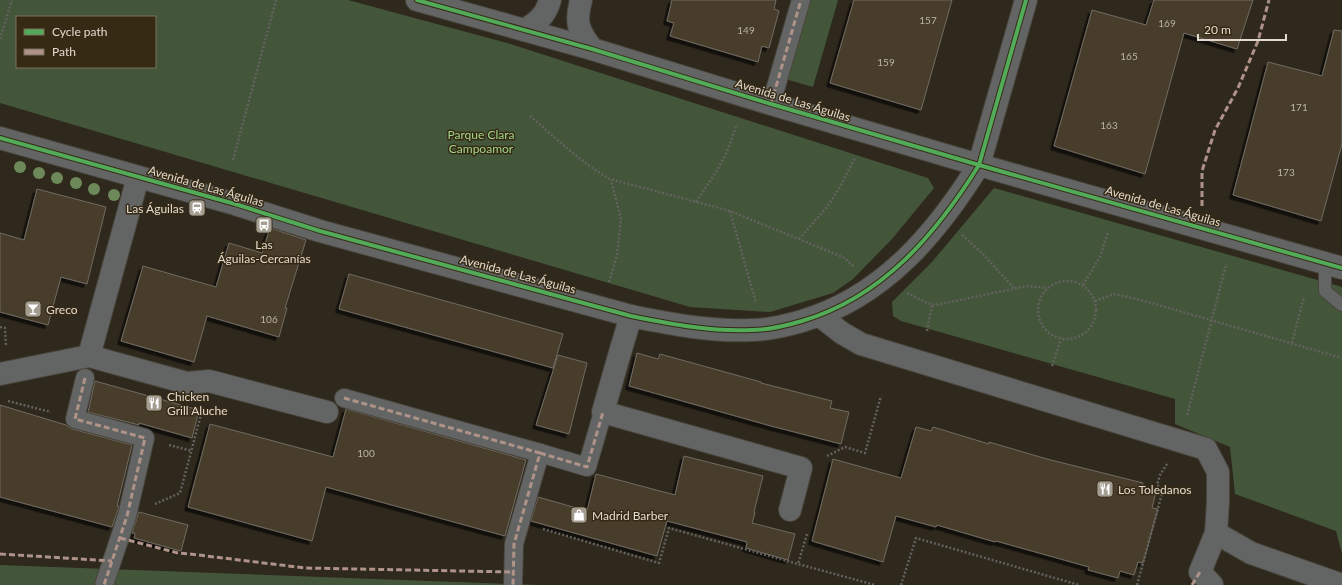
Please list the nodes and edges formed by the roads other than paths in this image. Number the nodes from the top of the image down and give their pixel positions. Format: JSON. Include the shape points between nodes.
{"nodes":[{"id":1,"x":417,"y":0,"type":"edge"},
{"id":2,"x":550,"y":0,"type":"edge"},
{"id":3,"x":581,"y":0,"type":"edge"},
{"id":4,"x":801,"y":0,"type":"edge"},
{"id":5,"x":1026,"y":0,"type":"edge"},
{"id":6,"x":524,"y":30,"type":"junction"},
{"id":7,"x":592,"y":49,"type":"junction"},
{"id":8,"x":771,"y":104,"type":"junction"},
{"id":9,"x":0,"y":138,"type":"edge"},
{"id":10,"x":979,"y":165,"type":"junction"},
{"id":11,"x":138,"y":177,"type":"junction"},
{"id":12,"x":1334,"y":266,"type":"edge"},
{"id":13,"x":1342,"y":305,"type":"edge"},
{"id":14,"x":632,"y":316,"type":"junction"},
{"id":15,"x":820,"y":316,"type":"junction"},
{"id":16,"x":89,"y":356,"type":"junction"},
{"id":17,"x":0,"y":374,"type":"edge"},
{"id":18,"x":85,"y":378,"type":"dead end"},
{"id":19,"x":344,"y":398,"type":"dead end"},
{"id":20,"x":327,"y":412,"type":"dead end"},
{"id":21,"x":603,"y":412,"type":"junction"},
{"id":22,"x":540,"y":453,"type":"junction"},
{"id":23,"x":790,"y":510,"type":"dead end"},
{"id":24,"x":1216,"y":533,"type":"junction"},
{"id":25,"x":104,"y":585,"type":"edge"},
{"id":26,"x":513,"y":585,"type":"edge"},
{"id":27,"x":1212,"y":585,"type":"edge"},
{"id":28,"x":1342,"y":585,"type":"edge"}],
"edges":[{"from":1,"to":6,"type":"street","name":"Avenida de Las Águilas"},
{"from":2,"to":6,"type":"street","via":[[540,20]]},
{"from":3,"to":7,"type":"street","via":[[579,25]]},
{"from":4,"to":8,"type":"street"},
{"from":5,"to":10,"type":"street","name":"Avenida de Las Águilas"},
{"from":6,"to":7,"type":"street","name":"Avenida de Las Águilas"},
{"from":7,"to":8,"type":"street","name":"Avenida de Las Águilas"},
{"from":8,"to":10,"type":"street","name":"Avenida de Las Águilas"},
{"from":9,"to":11,"type":"street","name":"Avenida de Las Águilas"},
{"from":10,"to":12,"type":"street","name":"Avenida de Las Águilas"},
{"from":10,"to":15,"type":"street","name":"Avenida de Las Águilas","via":[[931,232],[896,269],[872,288]]},
{"from":11,"to":14,"type":"street","name":"Avenida de Las Águilas"},
{"from":11,"to":16,"type":"street","name":"Avenida de Las Águilas"},
{"from":12,"to":13,"type":"lane","via":[[1325,292]]},
{"from":14,"to":15,"type":"street","name":"Avenida de Las Águilas","via":[[713,330],[782,327]]},
{"from":14,"to":21,"type":"street"},
{"from":15,"to":24,"type":"street","via":[[861,344],[1206,449],[1218,472]]},
{"from":16,"to":17,"type":"street"},
{"from":16,"to":20,"type":"street","via":[[188,383],[209,381]]},
{"from":18,"to":25,"type":"street","via":[[75,419],[145,438],[127,516]]},
{"from":19,"to":22,"type":"street"},
{"from":21,"to":22,"type":"street","via":[[587,467]]},
{"from":21,"to":23,"type":"street","via":[[801,468]]},
{"from":22,"to":26,"type":"street","via":[[514,544]]},
{"from":24,"to":27,"type":"street","via":[[1200,572]]},
{"from":24,"to":28,"type":"street","via":[[1251,553]]}]}
